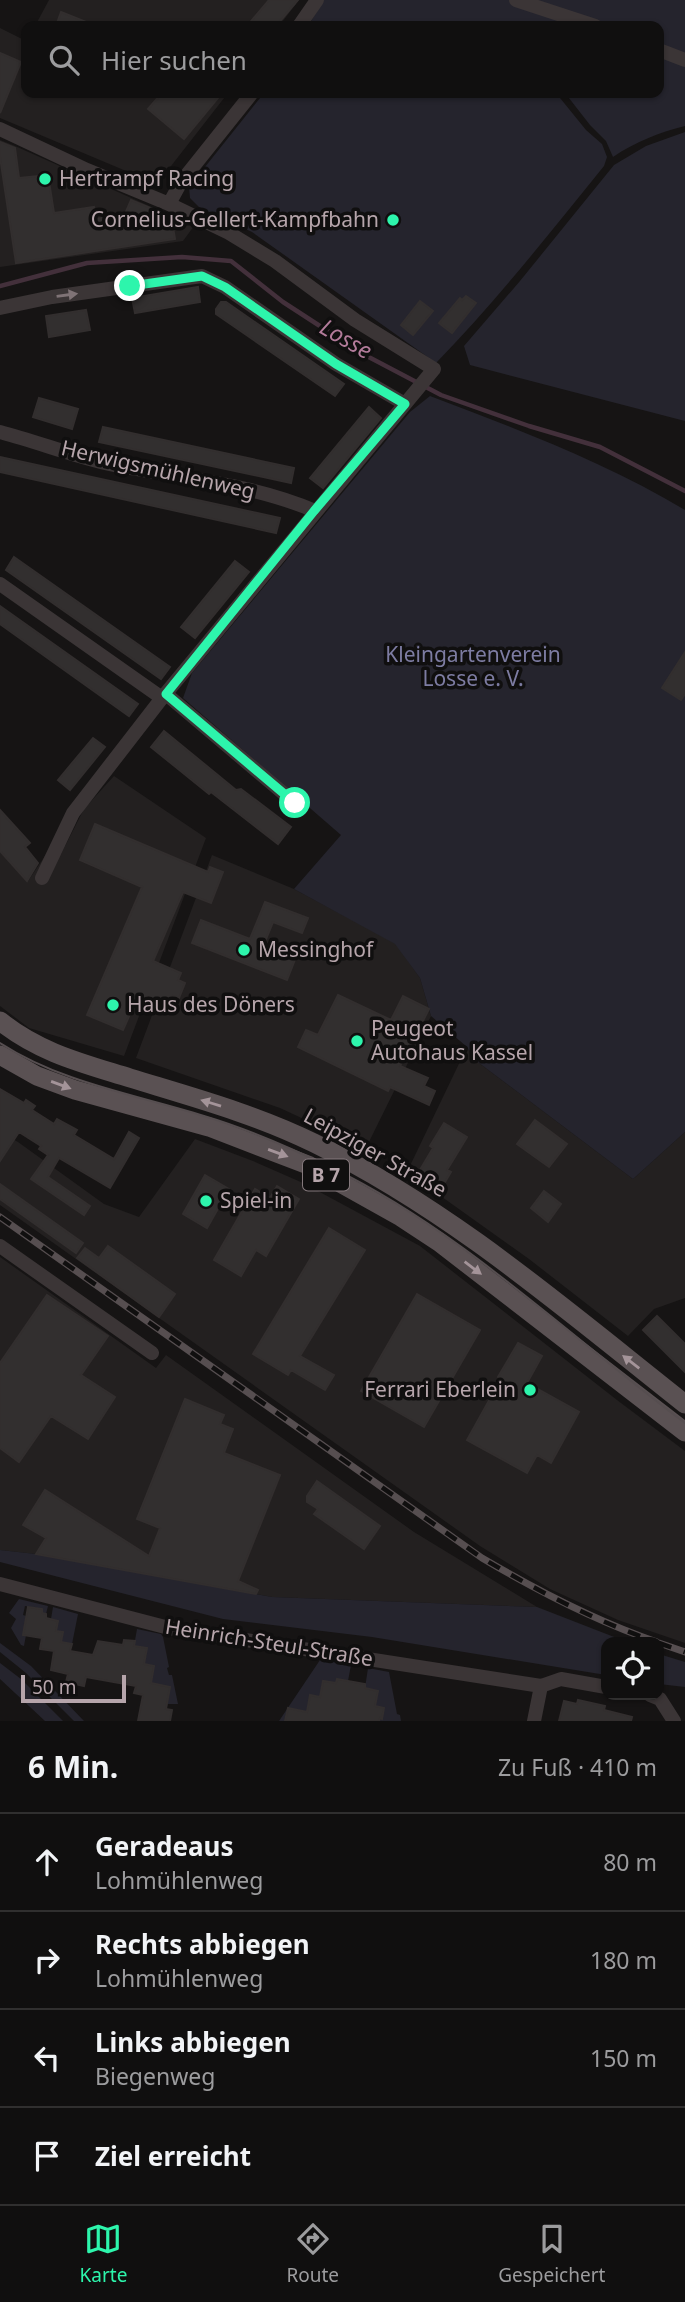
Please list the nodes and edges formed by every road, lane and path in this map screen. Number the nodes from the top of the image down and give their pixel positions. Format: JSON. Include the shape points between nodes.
{"nodes":[{"id":1,"x":317,"y":0,"type":"edge"},
{"id":2,"x":516,"y":0,"type":"edge"},
{"id":3,"x":302,"y":21,"type":"edge"},
{"id":4,"x":580,"y":21,"type":"edge"},
{"id":5,"x":664,"y":52,"type":"edge"},
{"id":6,"x":685,"y":60,"type":"edge"},
{"id":7,"x":248,"y":98,"type":"edge"},
{"id":8,"x":0,"y":129,"type":"edge"},
{"id":9,"x":169,"y":204,"type":"junction"},
{"id":10,"x":0,"y":308,"type":"edge"},
{"id":11,"x":408,"y":401,"type":"junction"},
{"id":12,"x":0,"y":432,"type":"edge"},
{"id":13,"x":314,"y":511,"type":"junction"},
{"id":14,"x":0,"y":584,"type":"edge"},
{"id":15,"x":164,"y":696,"type":"junction"},
{"id":16,"x":295,"y":803,"type":"dead end"},
{"id":17,"x":42,"y":878,"type":"dead end"},
{"id":18,"x":0,"y":1021,"type":"edge"},
{"id":19,"x":0,"y":1055,"type":"edge"},
{"id":20,"x":0,"y":1246,"type":"edge"},
{"id":21,"x":152,"y":1353,"type":"dead end"},
{"id":22,"x":685,"y":1404,"type":"edge"},
{"id":23,"x":685,"y":1432,"type":"edge"},
{"id":24,"x":0,"y":1584,"type":"edge"},
{"id":25,"x":541,"y":1686,"type":"junction"},
{"id":26,"x":601,"y":1686,"type":"edge"},
{"id":27,"x":661,"y":1700,"type":"edge"},
{"id":28,"x":534,"y":1721,"type":"edge"},
{"id":29,"x":674,"y":1721,"type":"edge"}],
"edges":[{"from":1,"to":3,"type":"street"},
{"from":2,"to":4,"type":"street"},
{"from":5,"to":6,"type":"street"},
{"from":7,"to":9,"type":"street","via":[[181,182]]},
{"from":8,"to":9,"type":"street"},
{"from":9,"to":11,"type":"street","via":[[275,261],[431,372]]},
{"from":10,"to":11,"type":"street","one_way":true,"via":[[202,276],[336,364]]},
{"from":11,"to":13,"type":"street"},
{"from":12,"to":13,"type":"street","name":"Herwigsmühlenweg"},
{"from":13,"to":15,"type":"street"},
{"from":14,"to":15,"type":"street"},
{"from":15,"to":16,"type":"street"},
{"from":15,"to":17,"type":"street","via":[[73,813]]},
{"from":22,"to":18,"type":"main road","name":"Leipziger Straße","number":"B 7","one_way":true,"via":[[490,1250],[411,1197],[328,1150],[237,1111],[40,1048]]},
{"from":19,"to":23,"type":"main road","name":"Leipziger Straße","number":"B 7","one_way":true,"via":[[75,1090],[209,1128],[308,1165],[439,1242]]},
{"from":20,"to":21,"type":"street"},
{"from":24,"to":25,"type":"street","name":"Heinrich-Steul-Straße","via":[[170,1628]]},
{"from":25,"to":26,"type":"street","name":"Heinrich-Steul-Straße","via":[[561,1679]]},
{"from":25,"to":28,"type":"street"},
{"from":27,"to":29,"type":"street"}]}
